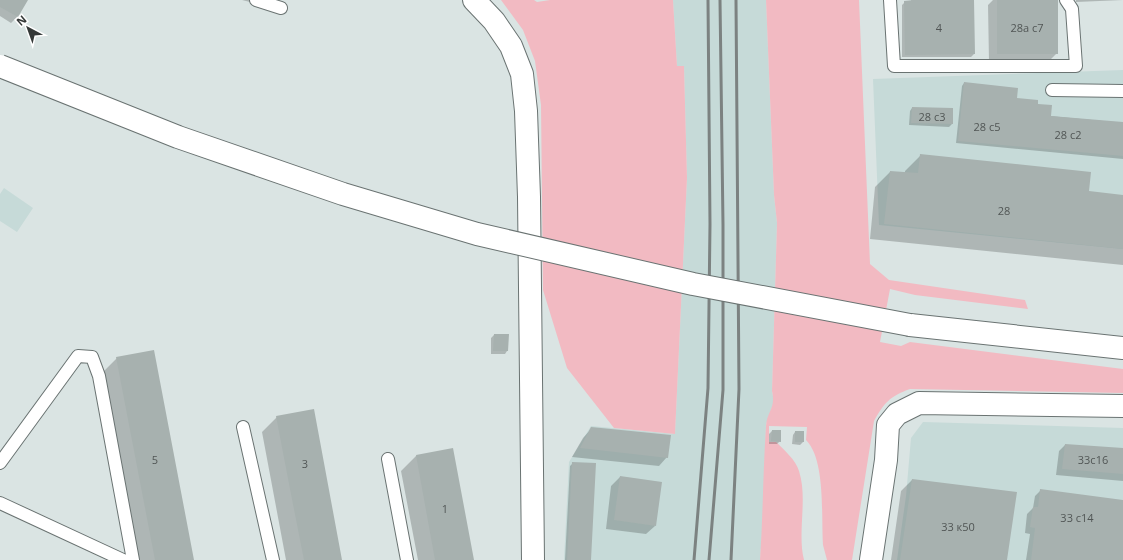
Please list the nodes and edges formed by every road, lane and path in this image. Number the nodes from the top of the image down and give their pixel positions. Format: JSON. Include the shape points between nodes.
{"nodes":[{"id":1,"x":256,"y":0,"type":"edge"},
{"id":2,"x":474,"y":0,"type":"edge"},
{"id":3,"x":890,"y":0,"type":"edge"},
{"id":4,"x":1066,"y":0,"type":"edge"},
{"id":5,"x":281,"y":8,"type":"dead end"},
{"id":6,"x":0,"y":66,"type":"edge"},
{"id":7,"x":1052,"y":90,"type":"dead end"},
{"id":8,"x":1123,"y":91,"type":"edge"},
{"id":9,"x":1123,"y":348,"type":"edge"},
{"id":10,"x":1123,"y":406,"type":"edge"},
{"id":11,"x":243,"y":426,"type":"dead end"},
{"id":12,"x":388,"y":459,"type":"dead end"},
{"id":13,"x":0,"y":463,"type":"edge"},
{"id":14,"x":0,"y":503,"type":"edge"},
{"id":15,"x":123,"y":560,"type":"edge"},
{"id":16,"x":133,"y":560,"type":"edge"},
{"id":17,"x":273,"y":560,"type":"edge"},
{"id":18,"x":407,"y":560,"type":"edge"},
{"id":19,"x":533,"y":560,"type":"edge"},
{"id":20,"x":871,"y":560,"type":"edge"}],
"edges":[{"from":1,"to":5,"type":"lane"},
{"from":2,"to":19,"type":"street","via":[[494,21],[511,46],[522,74],[526,111]]},
{"from":3,"to":4,"type":"lane","via":[[894,66],[1076,66],[1072,9]]},
{"from":6,"to":9,"type":"street","bridge":true,"via":[[178,137],[343,194],[477,234],[693,284],[910,325]]},
{"from":7,"to":8,"type":"lane"},
{"from":10,"to":20,"type":"street","via":[[919,403],[897,414],[888,425],[886,460]]},
{"from":11,"to":17,"type":"lane"},
{"from":12,"to":18,"type":"lane"},
{"from":13,"to":16,"type":"lane","via":[[78,356],[92,358],[99,376]]},
{"from":14,"to":15,"type":"lane"}]}
